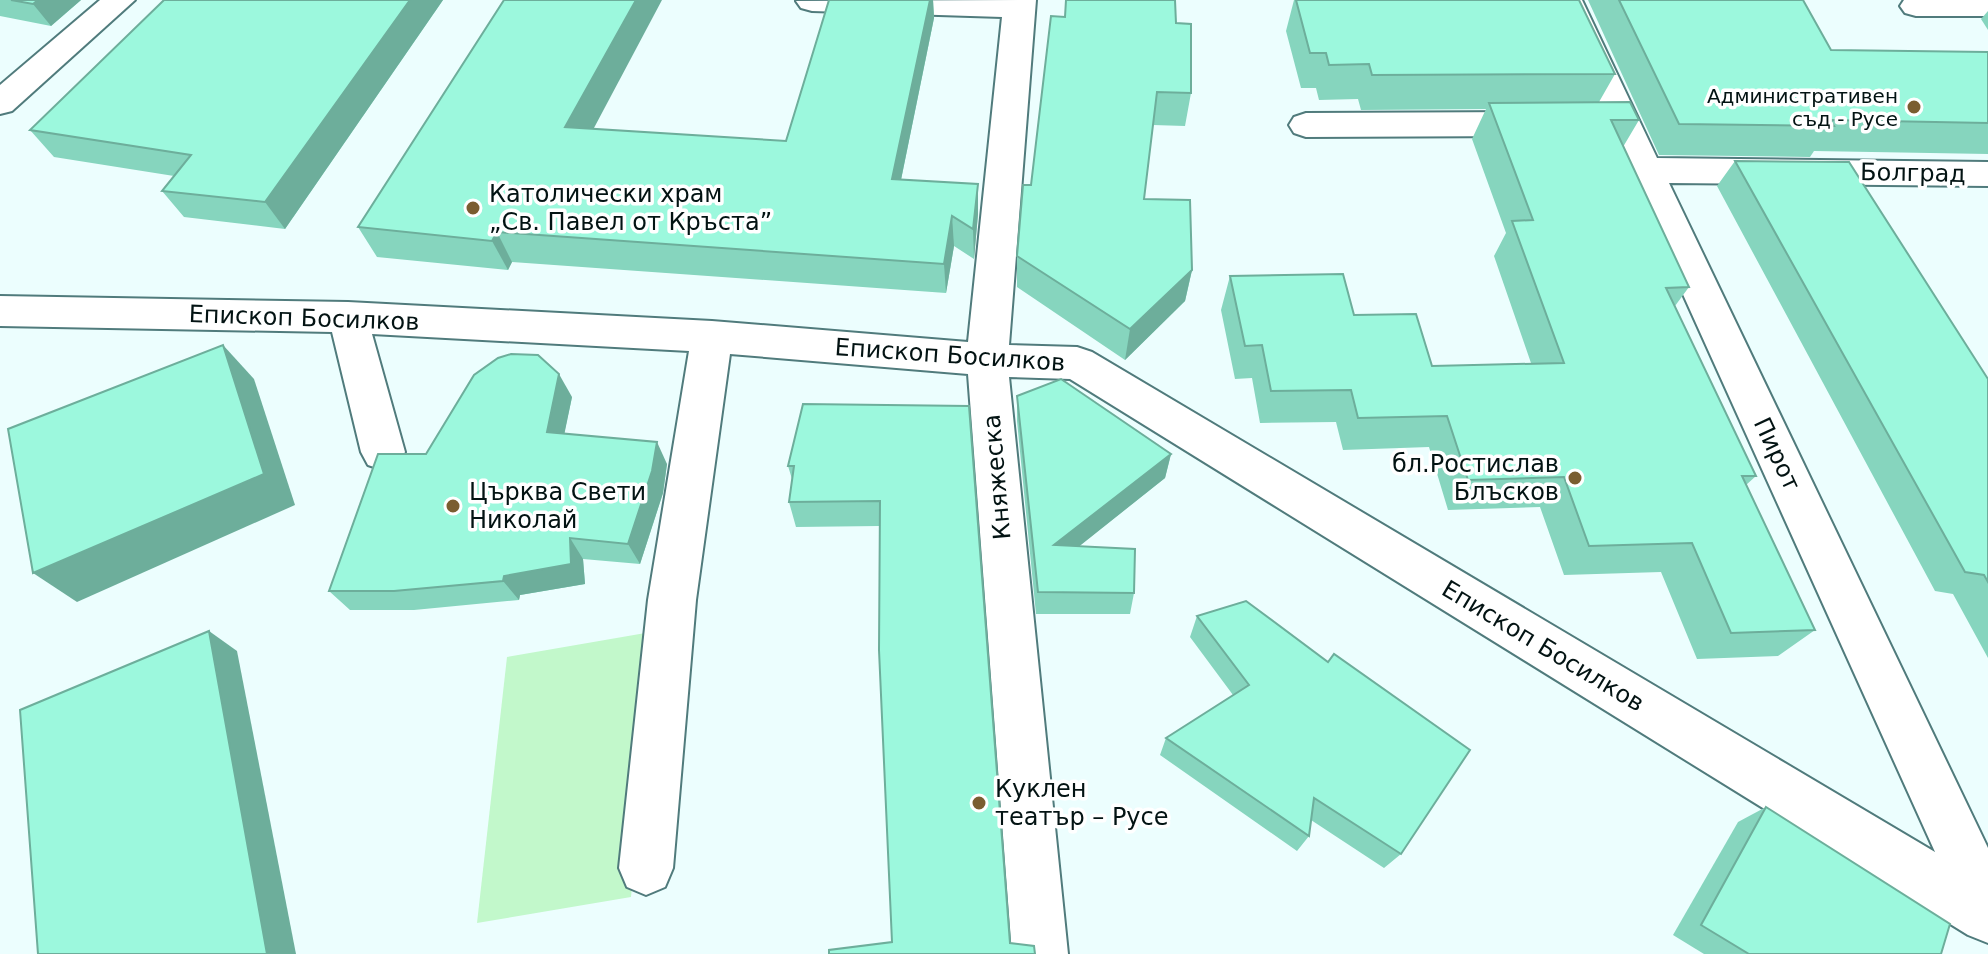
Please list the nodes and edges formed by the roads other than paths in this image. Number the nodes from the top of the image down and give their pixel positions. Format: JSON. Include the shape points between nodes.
{"nodes":[{"id":1,"x":119,"y":0,"type":"edge"},
{"id":2,"x":1566,"y":0,"type":"edge"},
{"id":3,"x":812,"y":1,"type":"edge"},
{"id":4,"x":1019,"y":4,"type":"edge"},
{"id":5,"x":1916,"y":6,"type":"dead end"},
{"id":6,"x":1988,"y":6,"type":"edge"},
{"id":7,"x":0,"y":103,"type":"edge"},
{"id":8,"x":1599,"y":123,"type":"junction"},
{"id":9,"x":1306,"y":125,"type":"dead end"},
{"id":10,"x":1646,"y":170,"type":"junction"},
{"id":11,"x":1988,"y":174,"type":"edge"},
{"id":12,"x":0,"y":311,"type":"edge"},
{"id":13,"x":348,"y":317,"type":"junction"},
{"id":14,"x":712,"y":337,"type":"junction"},
{"id":15,"x":987,"y":360,"type":"junction"},
{"id":16,"x":383,"y":452,"type":"edge"},
{"id":17,"x":646,"y":868,"type":"dead end"},
{"id":18,"x":1988,"y":908,"type":"edge"},
{"id":19,"x":1988,"y":915,"type":"edge"},
{"id":20,"x":1040,"y":954,"type":"edge"}],
"edges":[{"from":1,"to":7,"type":"street"},
{"from":2,"to":8,"type":"street","name":"Пирот"},
{"from":3,"to":4,"type":"street"},
{"from":4,"to":15,"type":"street","name":"Княжеска"},
{"from":5,"to":6,"type":"street"},
{"from":8,"to":9,"type":"street"},
{"from":8,"to":10,"type":"street","name":"Пирот"},
{"from":10,"to":11,"type":"street","name":"Болград"},
{"from":10,"to":18,"type":"street","name":"Пирот"},
{"from":12,"to":13,"type":"street","name":"Епископ Босилков"},
{"from":13,"to":14,"type":"street","name":"Епископ Босилков"},
{"from":13,"to":16,"type":"street"},
{"from":14,"to":15,"type":"street","name":"Епископ Босилков"},
{"from":14,"to":17,"type":"street","via":[[672,600]]},
{"from":15,"to":19,"type":"street","name":"Епископ Босилков","via":[[1077,363]]},
{"from":15,"to":20,"type":"street","name":"Княжеска"}]}
